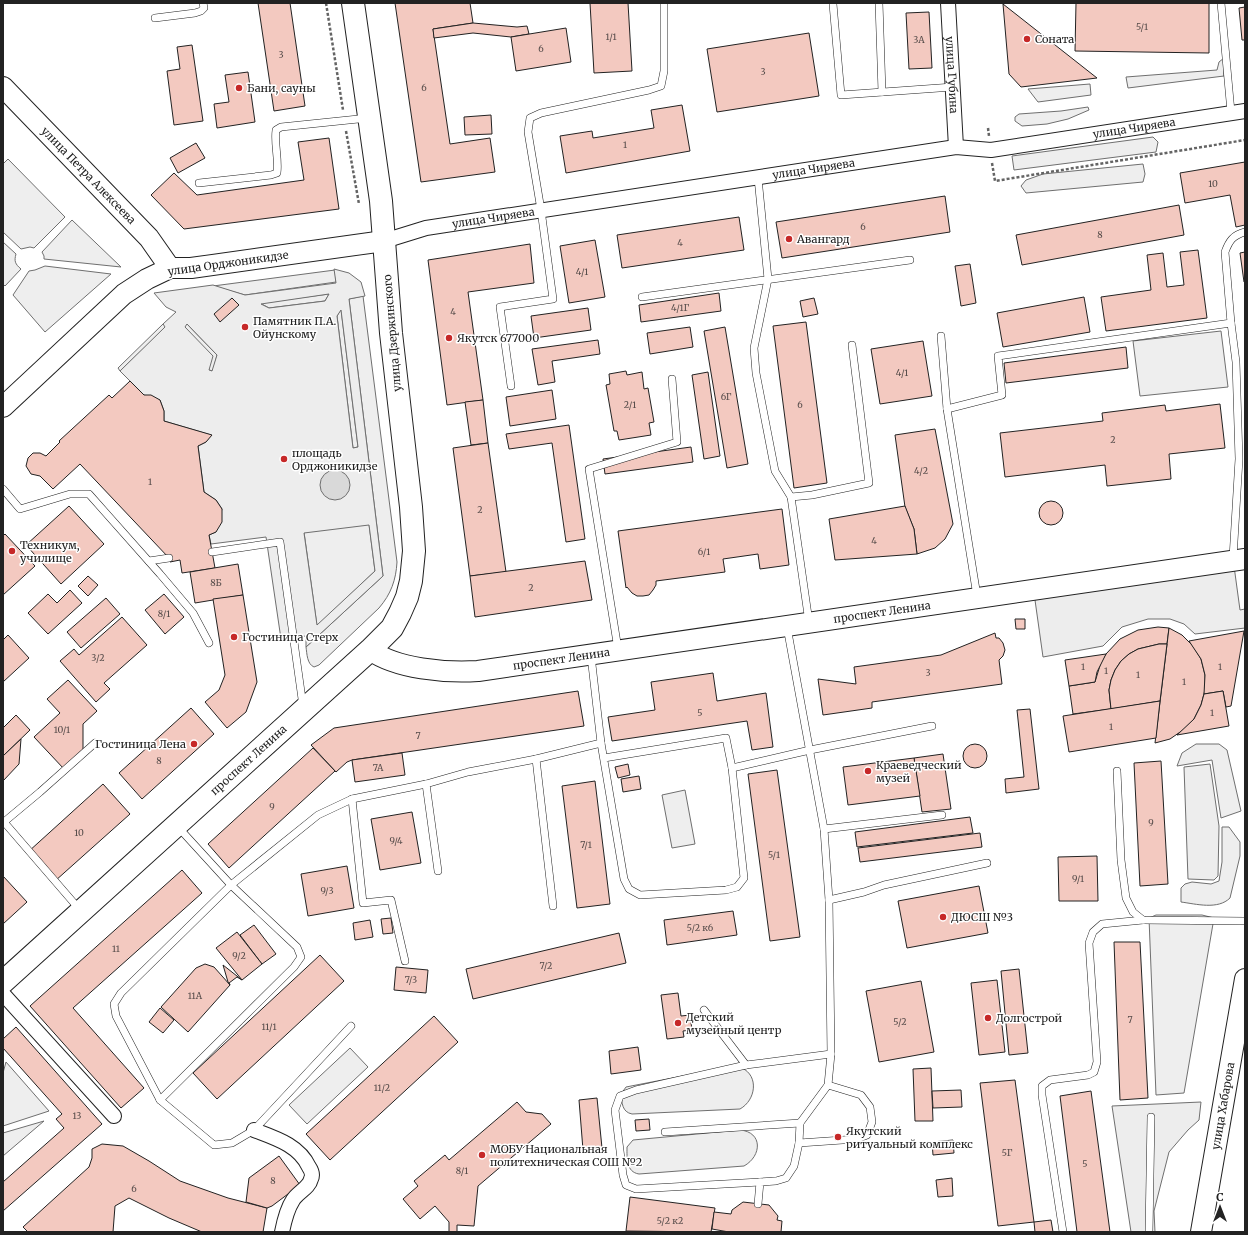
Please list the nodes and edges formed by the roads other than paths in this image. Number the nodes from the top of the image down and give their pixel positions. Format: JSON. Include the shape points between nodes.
{"nodes":[{"id":1,"x":203,"y":3,"type":"edge"},
{"id":2,"x":353,"y":3,"type":"edge"},
{"id":3,"x":664,"y":3,"type":"edge"},
{"id":4,"x":880,"y":3,"type":"edge"},
{"id":5,"x":948,"y":3,"type":"edge"},
{"id":6,"x":1221,"y":3,"type":"edge"},
{"id":7,"x":833,"y":4,"type":"dead end"},
{"id":8,"x":155,"y":18,"type":"dead end"},
{"id":9,"x":3,"y":87,"type":"edge"},
{"id":10,"x":953,"y":87,"type":"junction"},
{"id":11,"x":882,"y":92,"type":"junction"},
{"id":12,"x":1238,"y":111,"type":"edge"},
{"id":13,"x":370,"y":117,"type":"junction"},
{"id":14,"x":956,"y":147,"type":"junction"},
{"id":15,"x":758,"y":178,"type":"junction"},
{"id":16,"x":199,"y":183,"type":"dead end"},
{"id":17,"x":541,"y":210,"type":"junction"},
{"id":18,"x":1245,"y":232,"type":"edge"},
{"id":19,"x":384,"y":241,"type":"junction"},
{"id":20,"x":910,"y":260,"type":"dead end"},
{"id":21,"x":170,"y":268,"type":"junction"},
{"id":22,"x":768,"y":279,"type":"junction"},
{"id":23,"x":642,"y":297,"type":"dead end"},
{"id":24,"x":1231,"y":323,"type":"junction"},
{"id":25,"x":941,"y":336,"type":"dead end"},
{"id":26,"x":852,"y":345,"type":"dead end"},
{"id":27,"x":672,"y":379,"type":"dead end"},
{"id":28,"x":511,"y":386,"type":"dead end"},
{"id":29,"x":3,"y":407,"type":"edge"},
{"id":30,"x":947,"y":409,"type":"junction"},
{"id":31,"x":3,"y":489,"type":"edge"},
{"id":32,"x":791,"y":497,"type":"junction"},
{"id":33,"x":212,"y":552,"type":"dead end"},
{"id":34,"x":169,"y":558,"type":"dead end"},
{"id":35,"x":1239,"y":560,"type":"edge"},
{"id":36,"x":149,"y":561,"type":"junction"},
{"id":37,"x":977,"y":598,"type":"junction"},
{"id":38,"x":809,"y":623,"type":"junction"},
{"id":39,"x":787,"y":626,"type":"junction"},
{"id":40,"x":208,"y":643,"type":"dead end"},
{"id":41,"x":370,"y":650,"type":"junction"},
{"id":42,"x":619,"y":651,"type":"junction"},
{"id":43,"x":591,"y":655,"type":"junction"},
{"id":44,"x":304,"y":711,"type":"junction"},
{"id":45,"x":932,"y":726,"type":"dead end"},
{"id":46,"x":95,"y":743,"type":"dead end"},
{"id":47,"x":600,"y":743,"type":"junction"},
{"id":48,"x":810,"y":750,"type":"junction"},
{"id":49,"x":604,"y":758,"type":"junction"},
{"id":50,"x":536,"y":759,"type":"junction"},
{"id":51,"x":732,"y":768,"type":"junction"},
{"id":52,"x":1117,"y":771,"type":"dead end"},
{"id":53,"x":426,"y":784,"type":"junction"},
{"id":54,"x":352,"y":799,"type":"junction"},
{"id":55,"x":942,"y":815,"type":"dead end"},
{"id":56,"x":3,"y":821,"type":"edge"},
{"id":57,"x":177,"y":825,"type":"junction"},
{"id":58,"x":824,"y":829,"type":"junction"},
{"id":59,"x":987,"y":863,"type":"dead end"},
{"id":60,"x":438,"y":871,"type":"dead end"},
{"id":61,"x":232,"y":885,"type":"junction"},
{"id":62,"x":829,"y":900,"type":"junction"},
{"id":63,"x":553,"y":906,"type":"dead end"},
{"id":64,"x":81,"y":911,"type":"junction"},
{"id":65,"x":1143,"y":920,"type":"junction"},
{"id":66,"x":1245,"y":921,"type":"edge"},
{"id":67,"x":405,"y":961,"type":"dead end"},
{"id":68,"x":1245,"y":979,"type":"edge"},
{"id":69,"x":3,"y":982,"type":"edge"},
{"id":70,"x":3,"y":994,"type":"edge"},
{"id":71,"x":704,"y":1010,"type":"dead end"},
{"id":72,"x":351,"y":1026,"type":"dead end"},
{"id":73,"x":831,"y":1054,"type":"junction"},
{"id":74,"x":746,"y":1065,"type":"junction"},
{"id":75,"x":828,"y":1085,"type":"junction"},
{"id":76,"x":160,"y":1100,"type":"junction"},
{"id":77,"x":114,"y":1116,"type":"dead end"},
{"id":78,"x":1151,"y":1118,"type":"dead end"},
{"id":79,"x":800,"y":1123,"type":"junction"},
{"id":80,"x":254,"y":1130,"type":"junction"},
{"id":81,"x":665,"y":1132,"type":"dead end"},
{"id":82,"x":799,"y":1143,"type":"junction"},
{"id":83,"x":760,"y":1182,"type":"junction"},
{"id":84,"x":758,"y":1204,"type":"dead end"},
{"id":85,"x":282,"y":1232,"type":"edge"},
{"id":86,"x":1063,"y":1232,"type":"edge"},
{"id":87,"x":1149,"y":1232,"type":"edge"},
{"id":88,"x":1201,"y":1232,"type":"edge"}],
"edges":[{"from":1,"to":8,"type":"lane","via":[[204,8],[195,13]]},
{"from":2,"to":13,"type":"main road","name":"улица Дзержинского"},
{"from":3,"to":17,"type":"lane","via":[[664,71],[661,86],[541,113],[530,118],[528,132]]},
{"from":4,"to":11,"type":"lane"},
{"from":5,"to":10,"type":"street","name":"улица Губина"},
{"from":6,"to":12,"type":"lane"},
{"from":7,"to":11,"type":"lane","via":[[841,94]]},
{"from":9,"to":21,"type":"main road","name":"улица Петра Алексеева","via":[[149,238]]},
{"from":10,"to":11,"type":"lane"},
{"from":10,"to":14,"type":"street","name":"улица Губина"},
{"from":12,"to":14,"type":"street","name":"улица Чиряева","via":[[991,150]]},
{"from":13,"to":16,"type":"lane","via":[[281,127],[276,130],[275,136],[277,173],[271,176]]},
{"from":13,"to":19,"type":"main road","name":"улица Дзержинского"},
{"from":14,"to":15,"type":"street","name":"улица Чиряева"},
{"from":15,"to":17,"type":"street","name":"улица Чиряева"},
{"from":15,"to":22,"type":"lane"},
{"from":17,"to":19,"type":"street","name":"улица Чиряева","via":[[426,228]]},
{"from":17,"to":28,"type":"lane","via":[[553,299],[500,307]]},
{"from":18,"to":24,"type":"lane","via":[[1229,241],[1225,252]]},
{"from":19,"to":21,"type":"main road","name":"улица Орджоникидзе","via":[[198,267]]},
{"from":19,"to":41,"type":"main road","name":"улица Дзержинского","via":[[414,551],[411,581],[400,613],[392,628]]},
{"from":20,"to":22,"type":"lane"},
{"from":21,"to":29,"type":"main road","name":"улица Орджоникидзе","via":[[124,294]]},
{"from":22,"to":23,"type":"lane"},
{"from":22,"to":32,"type":"lane","via":[[754,348],[756,373],[775,471]]},
{"from":24,"to":30,"type":"lane","via":[[998,356],[1002,395]]},
{"from":24,"to":35,"type":"lane","via":[[1236,362]]},
{"from":25,"to":30,"type":"lane"},
{"from":26,"to":32,"type":"lane","via":[[869,483]]},
{"from":27,"to":42,"type":"lane","via":[[677,442],[589,469]]},
{"from":30,"to":37,"type":"lane"},
{"from":31,"to":36,"type":"lane","via":[[20,509],[70,494],[89,494]]},
{"from":32,"to":38,"type":"lane"},
{"from":33,"to":44,"type":"lane","via":[[280,542]]},
{"from":34,"to":36,"type":"lane"},
{"from":35,"to":37,"type":"main road","name":"проспект Ленина"},
{"from":36,"to":40,"type":"lane","via":[[193,613]]},
{"from":37,"to":38,"type":"main road","name":"проспект Ленина"},
{"from":38,"to":39,"type":"main road","name":"проспект Ленина"},
{"from":39,"to":42,"type":"main road","name":"проспект Ленина"},
{"from":39,"to":48,"type":"lane"},
{"from":41,"to":43,"type":"main road","name":"проспект Ленина","via":[[377,656],[400,664],[468,672]]},
{"from":41,"to":44,"type":"main road","name":"проспект Ленина"},
{"from":42,"to":43,"type":"main road","name":"проспект Ленина"},
{"from":43,"to":47,"type":"lane"},
{"from":44,"to":57,"type":"main road","name":"проспект Ленина"},
{"from":45,"to":48,"type":"lane"},
{"from":46,"to":56,"type":"lane"},
{"from":47,"to":49,"type":"lane"},
{"from":47,"to":50,"type":"lane"},
{"from":48,"to":51,"type":"lane"},
{"from":48,"to":58,"type":"lane"},
{"from":49,"to":51,"type":"lane","via":[[726,738]]},
{"from":49,"to":51,"type":"lane","via":[[624,879],[629,889],[640,895],[726,890],[737,887],[744,878]]},
{"from":50,"to":53,"type":"lane","via":[[468,772]]},
{"from":50,"to":63,"type":"lane"},
{"from":52,"to":65,"type":"lane","via":[[1121,860],[1126,898],[1133,912]]},
{"from":53,"to":54,"type":"lane"},
{"from":53,"to":60,"type":"lane"},
{"from":54,"to":61,"type":"lane","via":[[318,814]]},
{"from":54,"to":67,"type":"lane","via":[[363,903],[391,900]]},
{"from":55,"to":58,"type":"lane"},
{"from":56,"to":64,"type":"lane"},
{"from":57,"to":61,"type":"lane"},
{"from":57,"to":64,"type":"main road","name":"проспект Ленина"},
{"from":58,"to":62,"type":"lane"},
{"from":59,"to":62,"type":"lane","via":[[884,885]]},
{"from":61,"to":76,"type":"lane","via":[[121,993],[114,1004],[116,1016]]},
{"from":61,"to":76,"type":"lane","via":[[297,947],[301,957],[294,967]]},
{"from":62,"to":73,"type":"lane"},
{"from":64,"to":69,"type":"main road","name":"проспект Ленина"},
{"from":65,"to":66,"type":"lane"},
{"from":65,"to":86,"type":"lane","via":[[1102,924],[1093,932],[1090,943],[1097,1062],[1094,1072],[1050,1080],[1042,1086]]},
{"from":68,"to":88,"type":"main road","name":"улица Хабарова"},
{"from":70,"to":77,"type":"street"},
{"from":71,"to":74,"type":"lane"},
{"from":72,"to":80,"type":"lane"},
{"from":73,"to":74,"type":"lane"},
{"from":73,"to":75,"type":"lane"},
{"from":74,"to":83,"type":"lane","via":[[636,1090],[620,1096],[615,1110],[626,1185],[636,1189]]},
{"from":75,"to":79,"type":"lane"},
{"from":75,"to":82,"type":"lane","via":[[861,1095],[870,1107],[872,1122],[867,1134],[857,1139]]},
{"from":76,"to":80,"type":"lane","via":[[214,1145],[232,1143]]},
{"from":78,"to":87,"type":"lane"},
{"from":79,"to":81,"type":"lane"},
{"from":79,"to":82,"type":"lane"},
{"from":80,"to":85,"type":"street","via":[[295,1148],[307,1161],[311,1171],[312,1178],[307,1186],[293,1199]]},
{"from":82,"to":83,"type":"lane","via":[[794,1166],[786,1178]]},
{"from":83,"to":84,"type":"lane"}]}
